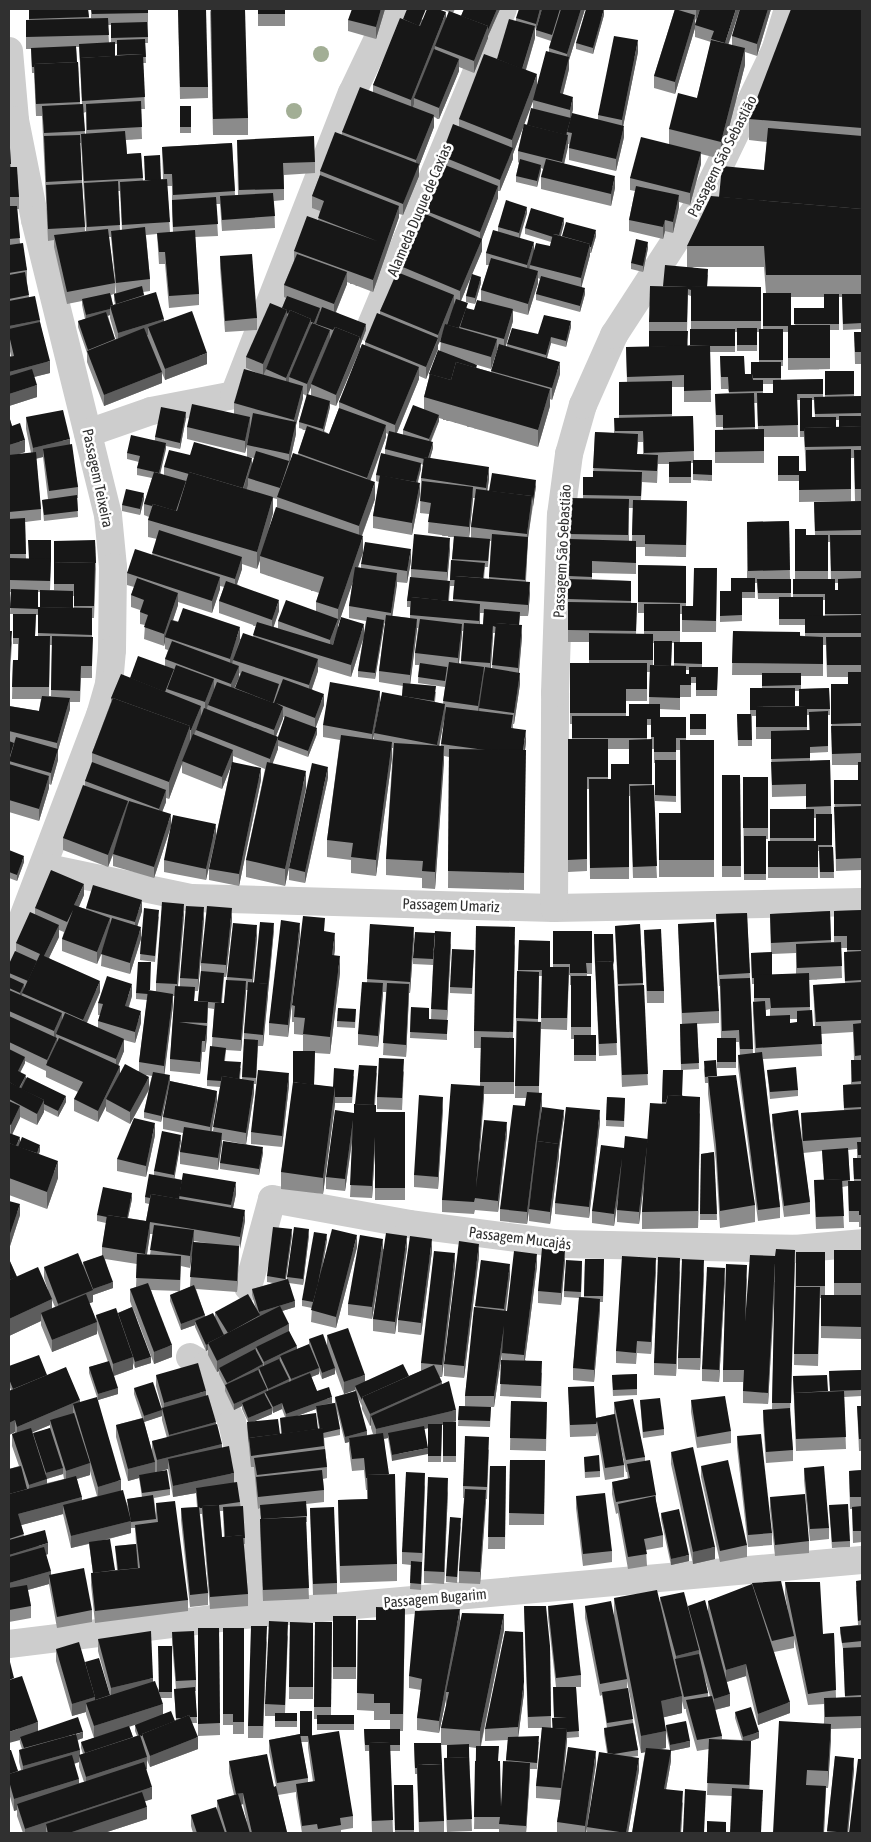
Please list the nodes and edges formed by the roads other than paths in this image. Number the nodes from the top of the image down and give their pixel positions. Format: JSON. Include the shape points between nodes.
{"nodes":[{"id":1,"x":392,"y":9,"type":"edge"},
{"id":2,"x":503,"y":9,"type":"edge"},
{"id":3,"x":788,"y":9,"type":"edge"},
{"id":4,"x":9,"y":51,"type":"edge"},
{"id":5,"x":12,"y":120,"type":"edge"},
{"id":6,"x":370,"y":328,"type":"edge"},
{"id":7,"x":88,"y":433,"type":"junction"},
{"id":8,"x":43,"y":867,"type":"junction"},
{"id":9,"x":862,"y":902,"type":"edge"},
{"id":10,"x":554,"y":908,"type":"junction"},
{"id":11,"x":9,"y":955,"type":"edge"},
{"id":12,"x":862,"y":1243,"type":"edge"},
{"id":13,"x":248,"y":1287,"type":"dead end"},
{"id":14,"x":190,"y":1357,"type":"dead end"},
{"id":15,"x":862,"y":1560,"type":"edge"},
{"id":16,"x":254,"y":1614,"type":"junction"},
{"id":17,"x":9,"y":1644,"type":"edge"}],
"edges":[{"from":1,"to":7,"type":"street","via":[[352,93],[234,395],[151,411]]},
{"from":2,"to":6,"type":"street","name":"Alameda Duque de Caxias"},
{"from":3,"to":10,"type":"street","name":"Passagem São Sebastião","via":[[774,51],[707,192],[614,335],[583,405],[569,454],[561,515],[555,693]]},
{"from":4,"to":5,"type":"street","name":"Passagem Teixeira"},
{"from":5,"to":7,"type":"street","name":"Passagem Teixeira"},
{"from":7,"to":8,"type":"street","name":"Passagem Teixeira","via":[[108,515],[113,567],[109,684]]},
{"from":8,"to":10,"type":"street","name":"Passagem Umariz","via":[[192,898]]},
{"from":8,"to":11,"type":"street","name":"Passagem Teixeira"},
{"from":9,"to":10,"type":"street","name":"Passagem Umariz"},
{"from":12,"to":13,"type":"street","name":"Passagem Mucajás","via":[[794,1249],[562,1244],[409,1224],[272,1199]]},
{"from":14,"to":16,"type":"street","via":[[205,1366],[232,1422],[254,1518]]},
{"from":15,"to":16,"type":"street","name":"Passagem Bugarim"},
{"from":16,"to":17,"type":"street","name":"Passagem Bugarim"}]}
